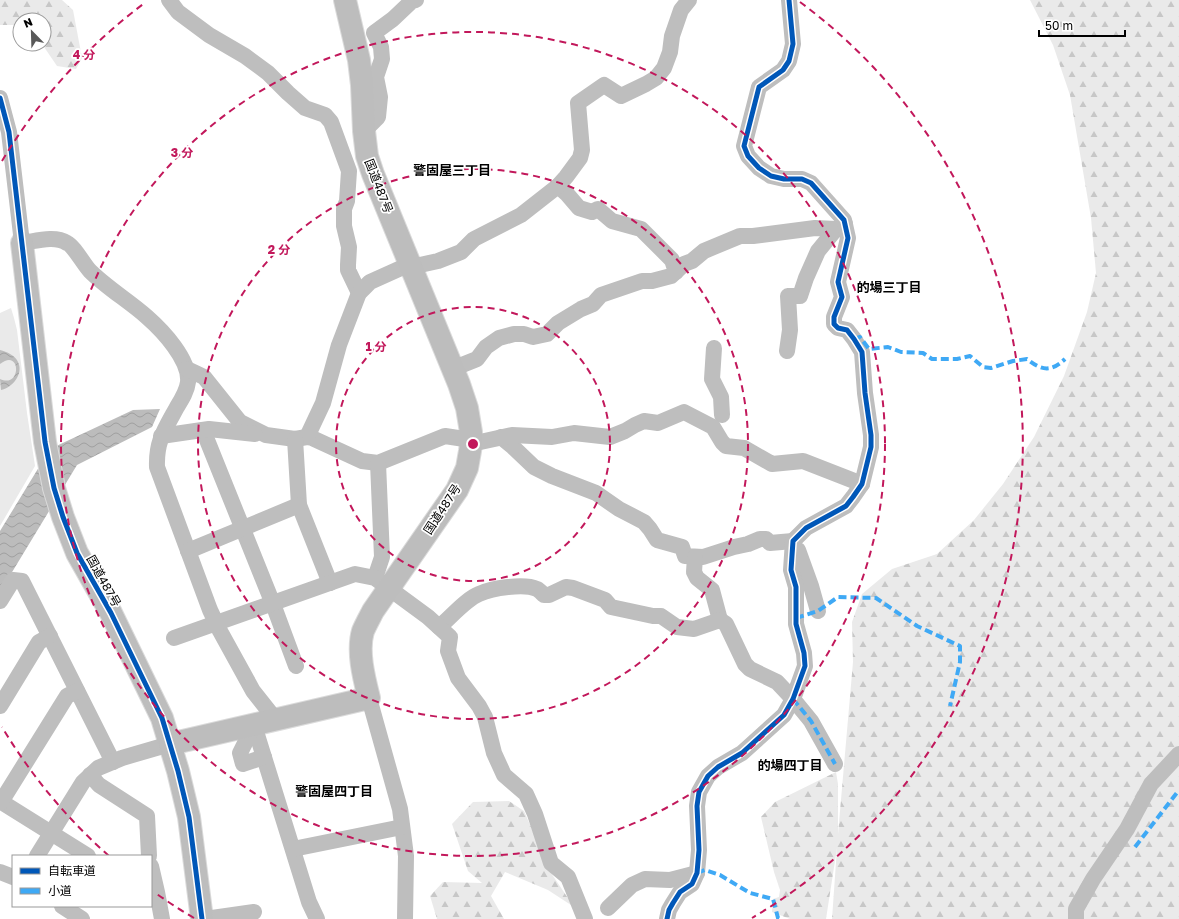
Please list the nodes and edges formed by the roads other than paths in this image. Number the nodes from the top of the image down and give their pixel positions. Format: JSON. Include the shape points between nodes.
{"nodes":[{"id":1,"x":169,"y":0,"type":"edge"},
{"id":2,"x":345,"y":0,"type":"edge"},
{"id":3,"x":416,"y":0,"type":"edge"},
{"id":4,"x":689,"y":0,"type":"edge"},
{"id":5,"x":789,"y":0,"type":"edge"},
{"id":6,"x":0,"y":98,"type":"edge"},
{"id":7,"x":364,"y":131,"type":"junction"},
{"id":8,"x":558,"y":186,"type":"junction"},
{"id":9,"x":840,"y":227,"type":"junction"},
{"id":10,"x":22,"y":243,"type":"junction"},
{"id":11,"x":411,"y":266,"type":"junction"},
{"id":12,"x":676,"y":272,"type":"junction"},
{"id":13,"x":359,"y":294,"type":"junction"},
{"id":14,"x":714,"y":348,"type":"dead end"},
{"id":15,"x":787,"y":351,"type":"dead end"},
{"id":16,"x":452,"y":368,"type":"junction"},
{"id":17,"x":187,"y":369,"type":"junction"},
{"id":18,"x":722,"y":415,"type":"dead end"},
{"id":19,"x":203,"y":430,"type":"junction"},
{"id":20,"x":266,"y":435,"type":"junction"},
{"id":21,"x":162,"y":436,"type":"junction"},
{"id":22,"x":501,"y":437,"type":"junction"},
{"id":23,"x":301,"y":438,"type":"junction"},
{"id":24,"x":471,"y":442,"type":"junction"},
{"id":25,"x":378,"y":463,"type":"junction"},
{"id":26,"x":862,"y":484,"type":"junction"},
{"id":27,"x":299,"y":505,"type":"junction"},
{"id":28,"x":243,"y":528,"type":"junction"},
{"id":29,"x":795,"y":545,"type":"junction"},
{"id":30,"x":188,"y":551,"type":"junction"},
{"id":31,"x":695,"y":557,"type":"junction"},
{"id":32,"x":330,"y":583,"type":"junction"},
{"id":33,"x":382,"y":583,"type":"junction"},
{"id":34,"x":0,"y":601,"type":"edge"},
{"id":35,"x":273,"y":604,"type":"junction"},
{"id":36,"x":818,"y":611,"type":"dead end"},
{"id":37,"x":720,"y":620,"type":"junction"},
{"id":38,"x":217,"y":624,"type":"junction"},
{"id":39,"x":439,"y":627,"type":"junction"},
{"id":40,"x":50,"y":636,"type":"junction"},
{"id":41,"x":174,"y":638,"type":"dead end"},
{"id":42,"x":296,"y":666,"type":"dead end"},
{"id":43,"x":77,"y":690,"type":"junction"},
{"id":44,"x":369,"y":698,"type":"junction"},
{"id":45,"x":793,"y":699,"type":"junction"},
{"id":46,"x":0,"y":706,"type":"edge"},
{"id":47,"x":276,"y":720,"type":"junction"},
{"id":48,"x":254,"y":725,"type":"junction"},
{"id":49,"x":170,"y":744,"type":"junction"},
{"id":50,"x":1179,"y":754,"type":"edge"},
{"id":51,"x":264,"y":757,"type":"junction"},
{"id":52,"x":113,"y":762,"type":"junction"},
{"id":53,"x":835,"y":764,"type":"dead end"},
{"id":54,"x":90,"y":775,"type":"junction"},
{"id":55,"x":1,"y":802,"type":"edge"},
{"id":56,"x":402,"y":827,"type":"junction"},
{"id":57,"x":51,"y":833,"type":"junction"},
{"id":58,"x":293,"y":849,"type":"junction"},
{"id":59,"x":38,"y":855,"type":"edge"},
{"id":60,"x":86,"y":855,"type":"edge"},
{"id":61,"x":149,"y":855,"type":"edge"},
{"id":62,"x":0,"y":872,"type":"edge"},
{"id":63,"x":697,"y":873,"type":"junction"},
{"id":64,"x":152,"y":875,"type":"edge"},
{"id":65,"x":12,"y":877,"type":"edge"},
{"id":66,"x":154,"y":893,"type":"edge"},
{"id":67,"x":64,"y":907,"type":"edge"},
{"id":68,"x":608,"y":908,"type":"dead end"},
{"id":69,"x":254,"y":912,"type":"dead end"},
{"id":70,"x":670,"y":916,"type":"edge"},
{"id":71,"x":82,"y":919,"type":"edge"},
{"id":72,"x":162,"y":919,"type":"edge"},
{"id":73,"x":202,"y":919,"type":"edge"},
{"id":74,"x":205,"y":919,"type":"edge"},
{"id":75,"x":317,"y":919,"type":"edge"},
{"id":76,"x":405,"y":919,"type":"edge"},
{"id":77,"x":585,"y":919,"type":"edge"},
{"id":78,"x":1076,"y":919,"type":"edge"}],
"edges":[{"from":1,"to":13,"type":"street","via":[[178,12],[208,35],[245,56],[268,73],[305,108],[325,115],[331,122],[349,171],[344,226],[349,247],[348,270]]},
{"from":2,"to":7,"type":"highway","name":"国道487号","via":[[359,60]]},
{"from":3,"to":7,"type":"street","via":[[374,33],[381,47],[382,59],[376,77],[380,97],[378,117]]},
{"from":4,"to":8,"type":"street","via":[[681,10],[672,36],[670,52],[664,68],[656,78],[621,96],[604,85],[578,103],[582,150],[580,158]]},
{"from":5,"to":9,"type":"street","via":[[793,44],[789,61],[783,70],[759,88],[744,146],[748,156],[771,176],[784,179],[802,178],[811,183],[844,220]]},
{"from":6,"to":10,"type":"street","via":[[8,132]]},
{"from":7,"to":11,"type":"highway","name":"国道487号","via":[[367,156],[373,174]]},
{"from":8,"to":11,"type":"street","via":[[521,215],[474,239],[461,252],[438,261]]},
{"from":8,"to":12,"type":"street","via":[[579,208],[592,212],[598,209],[612,221],[641,229],[672,260]]},
{"from":9,"to":12,"type":"street","via":[[740,236],[704,251]]},
{"from":9,"to":15,"type":"street","via":[[818,251],[800,296],[788,296],[790,330]]},
{"from":9,"to":26,"type":"street","via":[[848,238],[838,282],[842,297],[834,324],[847,330],[862,352],[871,447]]},
{"from":10,"to":17,"type":"street","via":[[55,239],[68,243],[90,270],[165,335],[180,354]]},
{"from":10,"to":49,"type":"highway","name":"国道487号","via":[[45,442],[62,518],[77,553],[111,613],[162,718]]},
{"from":11,"to":13,"type":"street","via":[[370,282]]},
{"from":11,"to":16,"type":"highway","name":"国道487号"},
{"from":12,"to":16,"type":"street","via":[[671,276],[642,281],[601,295],[593,304],[558,323],[547,334],[533,337],[514,334],[499,338],[486,347],[477,359]]},
{"from":13,"to":23,"type":"street","via":[[339,345],[324,403]]},
{"from":14,"to":18,"type":"street","via":[[712,379],[721,397]]},
{"from":16,"to":24,"type":"highway","name":"国道487号","via":[[467,408]]},
{"from":17,"to":20,"type":"street","via":[[204,377],[240,422]]},
{"from":17,"to":21,"type":"street","via":[[188,382],[184,395]]},
{"from":19,"to":20,"type":"street"},
{"from":19,"to":21,"type":"street"},
{"from":19,"to":28,"type":"street"},
{"from":20,"to":23,"type":"street"},
{"from":21,"to":30,"type":"street","via":[[156,454],[157,466]]},
{"from":22,"to":24,"type":"street"},
{"from":22,"to":26,"type":"street","via":[[552,437],[574,433],[610,436],[644,422],[658,423],[684,412],[713,427],[726,446],[744,448],[772,464],[803,461]]},
{"from":22,"to":31,"type":"street","via":[[534,467],[596,493],[644,522],[657,540],[682,547],[686,556]]},
{"from":23,"to":25,"type":"street","via":[[312,438],[362,461]]},
{"from":23,"to":27,"type":"street"},
{"from":24,"to":25,"type":"street","via":[[445,436]]},
{"from":24,"to":33,"type":"highway","name":"国道487号","via":[[467,468],[457,490]]},
{"from":25,"to":33,"type":"street"},
{"from":26,"to":29,"type":"street","via":[[846,506],[806,528]]},
{"from":27,"to":28,"type":"street"},
{"from":27,"to":32,"type":"street"},
{"from":28,"to":30,"type":"street"},
{"from":28,"to":35,"type":"street"},
{"from":29,"to":31,"type":"street","via":[[770,543],[766,539],[760,539],[703,557]]},
{"from":29,"to":36,"type":"street"},
{"from":29,"to":45,"type":"street","via":[[791,570],[796,587],[796,624],[805,666]]},
{"from":30,"to":38,"type":"street"},
{"from":31,"to":37,"type":"street","via":[[694,572],[697,578],[712,590]]},
{"from":32,"to":33,"type":"street","via":[[355,574]]},
{"from":32,"to":35,"type":"street"},
{"from":33,"to":39,"type":"street"},
{"from":33,"to":44,"type":"highway","name":"国道487号","via":[[363,631],[361,650]]},
{"from":34,"to":40,"type":"street","via":[[13,580],[22,581]]},
{"from":35,"to":38,"type":"street"},
{"from":35,"to":42,"type":"street"},
{"from":37,"to":39,"type":"street","via":[[694,629],[677,627],[661,616],[611,607],[605,600],[573,588],[566,587],[544,595],[537,589],[525,586],[504,587],[479,594]]},
{"from":37,"to":45,"type":"street","via":[[726,624],[745,664],[777,682]]},
{"from":38,"to":41,"type":"street"},
{"from":38,"to":47,"type":"street","via":[[252,690]]},
{"from":39,"to":77,"type":"street","via":[[450,637],[448,651],[458,678],[485,716],[494,753],[504,775],[526,794],[552,863],[568,877]]},
{"from":40,"to":43,"type":"street"},
{"from":40,"to":46,"type":"street","via":[[39,642]]},
{"from":43,"to":52,"type":"street"},
{"from":43,"to":55,"type":"street","via":[[67,696]]},
{"from":44,"to":47,"type":"highway"},
{"from":44,"to":56,"type":"street","via":[[400,809]]},
{"from":45,"to":53,"type":"street","via":[[811,721]]},
{"from":45,"to":63,"type":"street","via":[[784,715],[742,753],[708,776],[699,792]]},
{"from":47,"to":48,"type":"highway"},
{"from":48,"to":49,"type":"highway"},
{"from":48,"to":51,"type":"street"},
{"from":48,"to":51,"type":"street","via":[[240,753],[243,764]]},
{"from":49,"to":52,"type":"street"},
{"from":49,"to":73,"type":"highway","name":"国道487号","via":[[189,817]]},
{"from":50,"to":78,"type":"street","via":[[1151,784],[1127,829],[1093,879],[1076,910]]},
{"from":51,"to":58,"type":"street"},
{"from":52,"to":54,"type":"street","via":[[98,768]]},
{"from":54,"to":57,"type":"street","via":[[82,782]]},
{"from":54,"to":61,"type":"street","via":[[99,785],[148,816]]},
{"from":55,"to":57,"type":"street"},
{"from":56,"to":58,"type":"street"},
{"from":56,"to":76,"type":"street","via":[[406,856]]},
{"from":57,"to":59,"type":"street"},
{"from":57,"to":60,"type":"street"},
{"from":58,"to":75,"type":"street","via":[[309,902]]},
{"from":62,"to":65,"type":"street"},
{"from":63,"to":68,"type":"street","via":[[670,880],[645,879],[632,885]]},
{"from":63,"to":70,"type":"street","via":[[692,884],[680,892]]},
{"from":64,"to":66,"type":"street"},
{"from":66,"to":72,"type":"street"},
{"from":67,"to":71,"type":"street"},
{"from":69,"to":74,"type":"street"}]}
